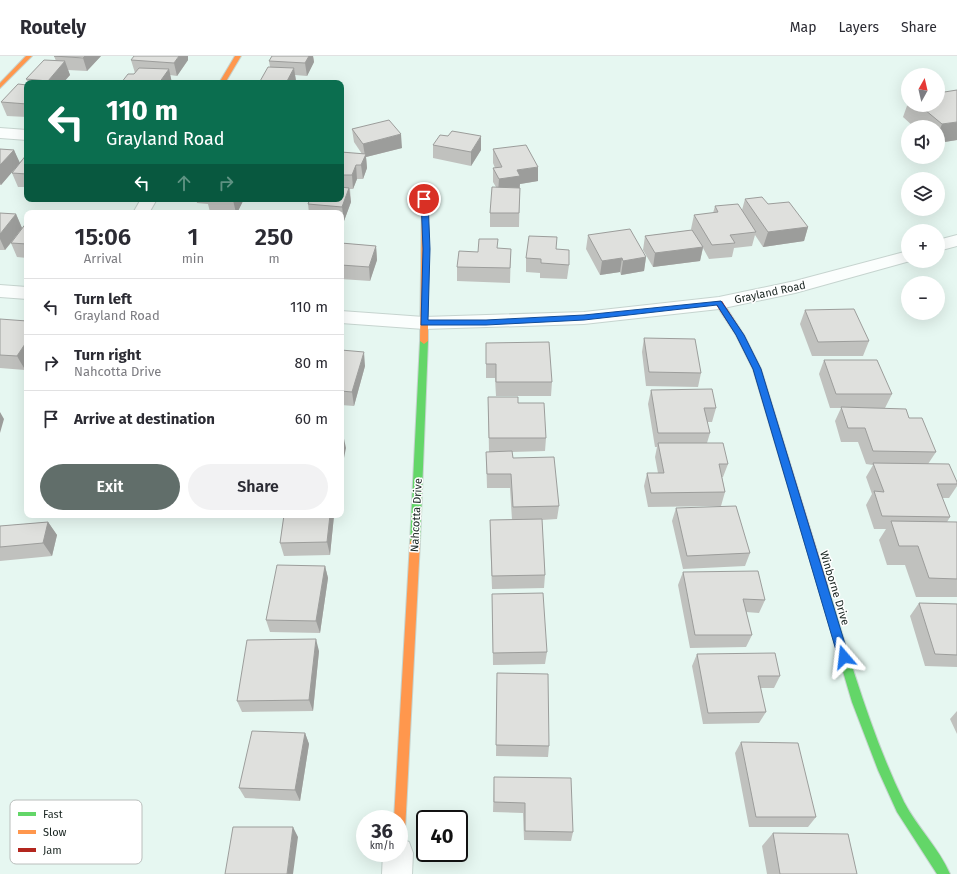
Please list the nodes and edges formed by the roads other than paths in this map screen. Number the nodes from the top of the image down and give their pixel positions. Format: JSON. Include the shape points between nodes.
{"nodes":[{"id":1,"x":29,"y":56,"type":"edge"},
{"id":2,"x":238,"y":56,"type":"edge"},
{"id":3,"x":224,"y":80,"type":"edge"},
{"id":4,"x":0,"y":86,"type":"edge"},
{"id":5,"x":0,"y":133,"type":"edge"},
{"id":6,"x":24,"y":135,"type":"edge"},
{"id":7,"x":424,"y":199,"type":"dead end"},
{"id":8,"x":957,"y":240,"type":"edge"},
{"id":9,"x":945,"y":244,"type":"edge"},
{"id":10,"x":901,"y":258,"type":"edge"},
{"id":11,"x":0,"y":291,"type":"edge"},
{"id":12,"x":24,"y":293,"type":"edge"},
{"id":13,"x":719,"y":303,"type":"junction"},
{"id":14,"x":344,"y":317,"type":"edge"},
{"id":15,"x":424,"y":323,"type":"junction"},
{"id":16,"x":400,"y":810,"type":"edge"},
{"id":17,"x":398,"y":862,"type":"edge"},
{"id":18,"x":397,"y":874,"type":"edge"},
{"id":19,"x":944,"y":874,"type":"edge"}],
"edges":[{"from":1,"to":4,"type":"street"},
{"from":2,"to":3,"type":"street"},
{"from":5,"to":6,"type":"street"},
{"from":7,"to":15,"type":"street","name":"Nahcotta Drive"},
{"from":8,"to":9,"type":"street"},
{"from":10,"to":13,"type":"street","name":"Grayland Road","via":[[794,288]]},
{"from":11,"to":12,"type":"street"},
{"from":13,"to":15,"type":"street","name":"Grayland Road","via":[[584,318]]},
{"from":13,"to":19,"type":"street","name":"Winborne Drive","via":[[740,335],[757,369],[858,702],[884,770],[901,808]]},
{"from":14,"to":15,"type":"street","name":"Grayland Road"},
{"from":15,"to":16,"type":"street","name":"Nahcotta Drive","via":[[424,368]]},
{"from":17,"to":18,"type":"street"}]}
